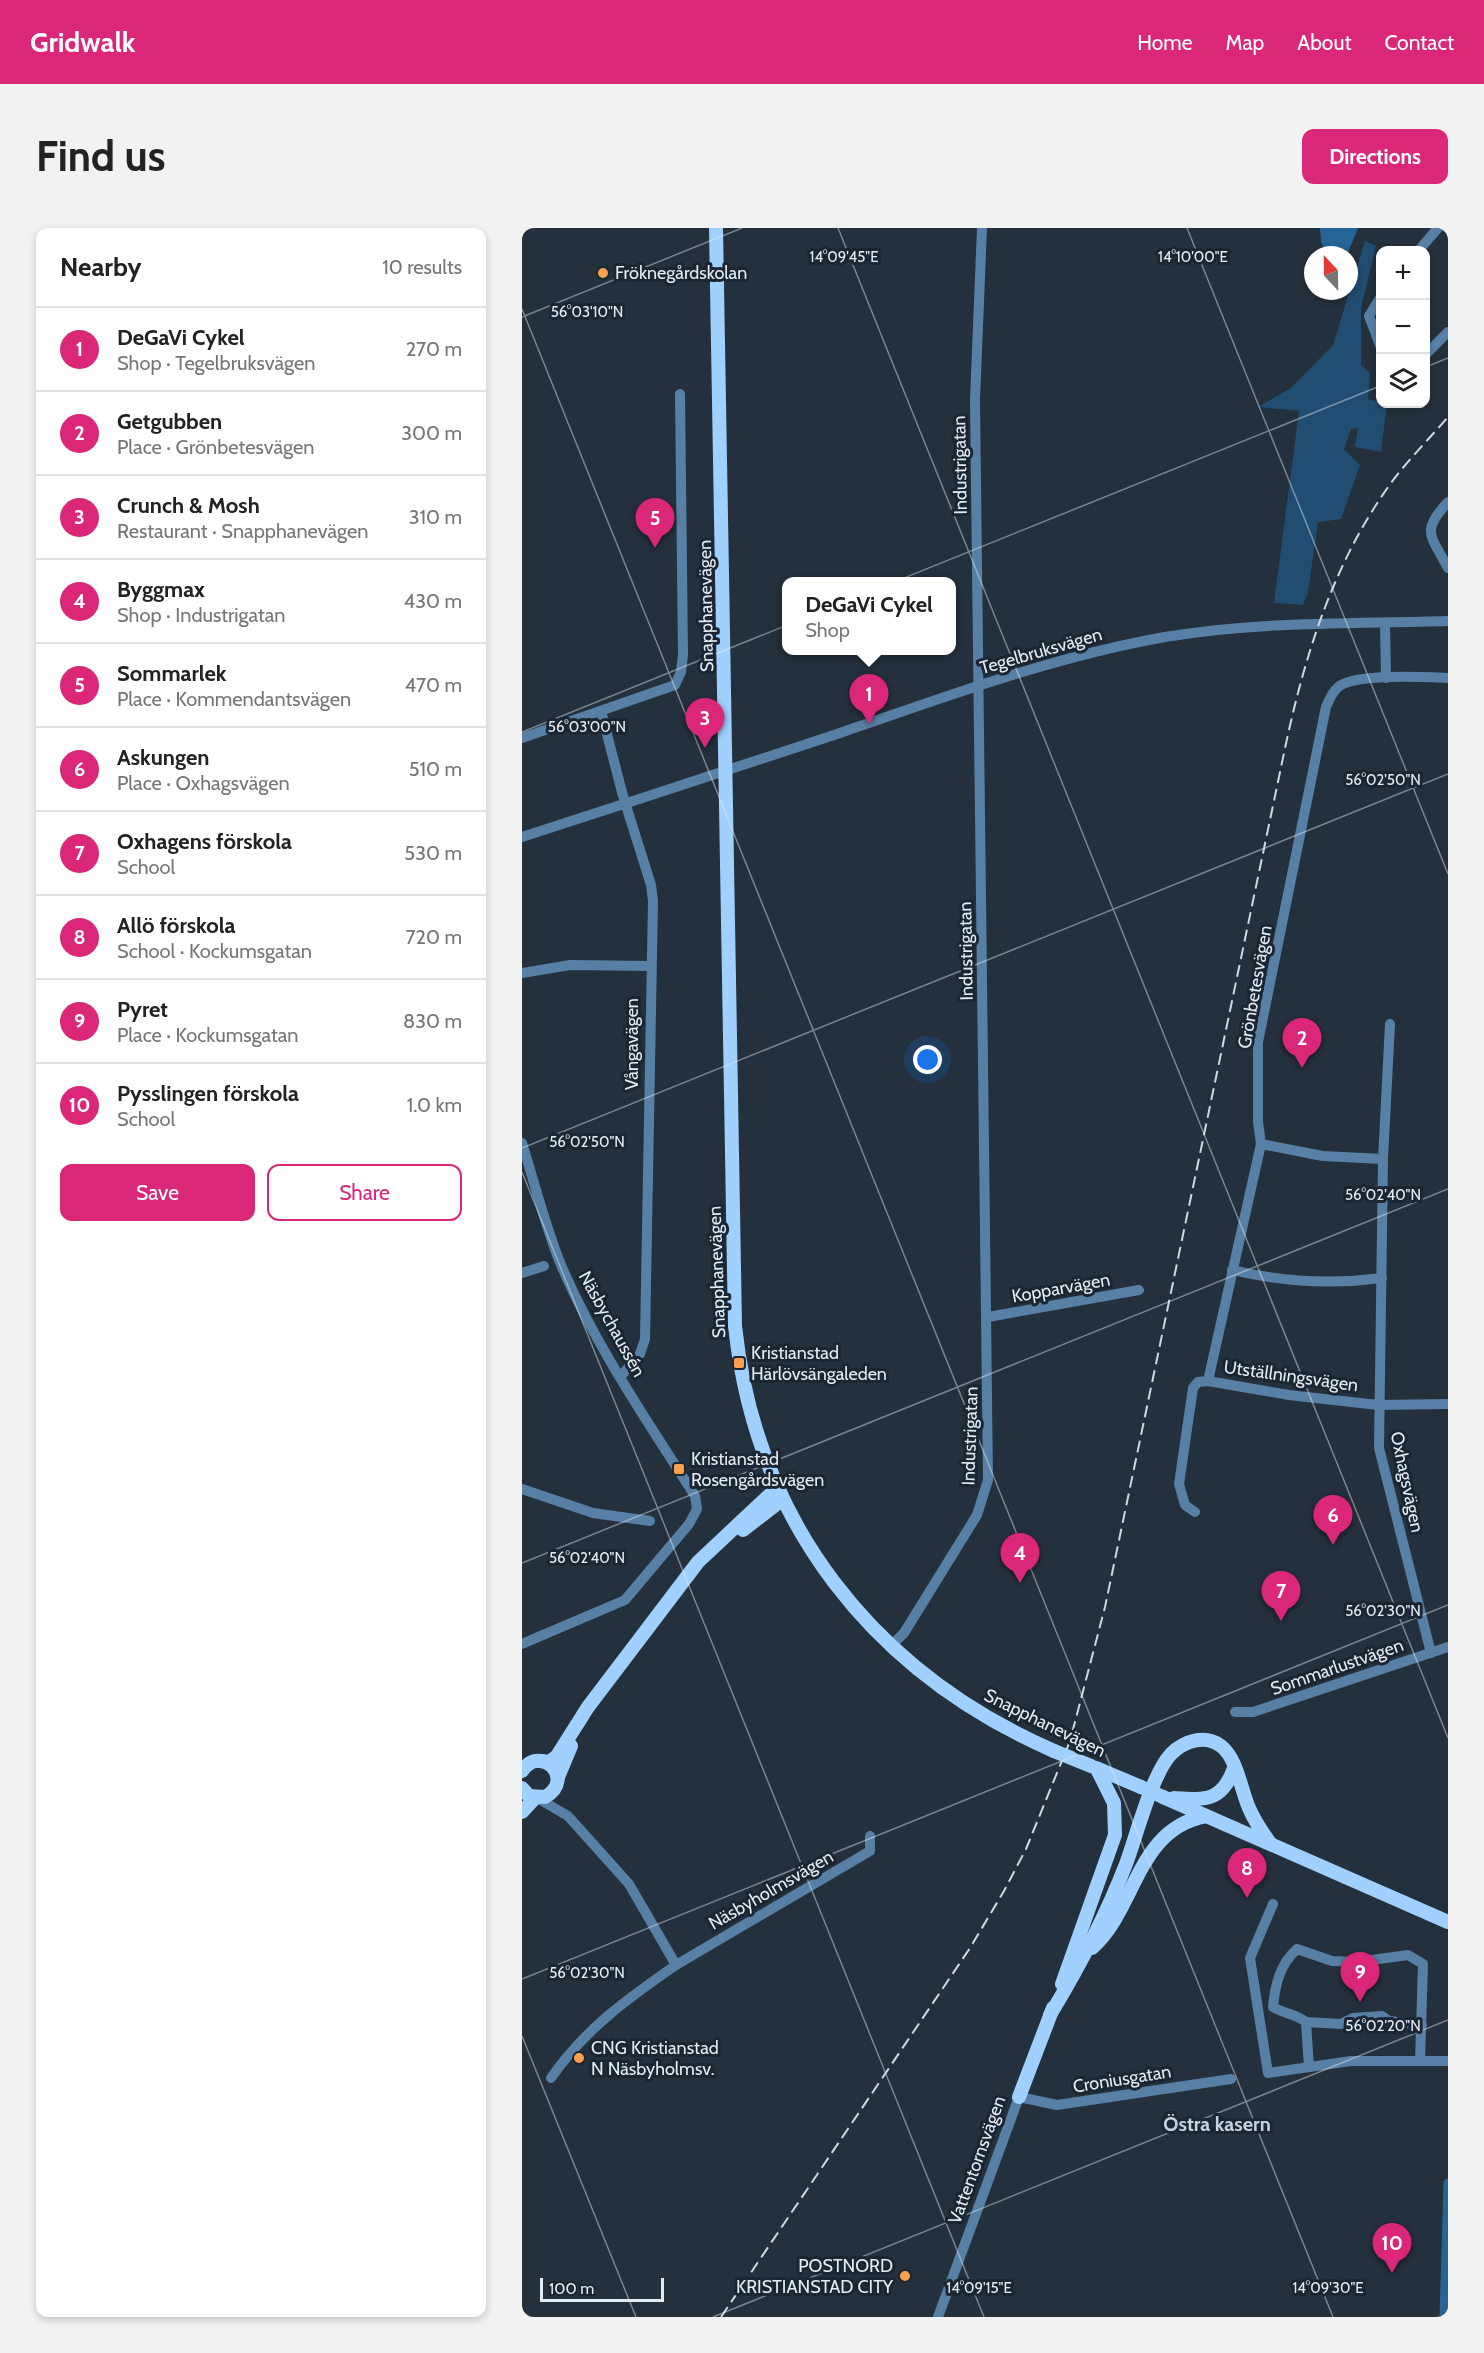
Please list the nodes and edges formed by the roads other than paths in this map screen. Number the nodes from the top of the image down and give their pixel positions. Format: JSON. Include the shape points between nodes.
{"nodes":[{"id":1,"x":716,"y":228,"type":"edge"},
{"id":2,"x":982,"y":228,"type":"edge"},
{"id":3,"x":1438,"y":228,"type":"edge"},
{"id":4,"x":1422,"y":246,"type":"edge"},
{"id":5,"x":1376,"y":304,"type":"edge"},
{"id":6,"x":1448,"y":332,"type":"edge"},
{"id":7,"x":1376,"y":334,"type":"edge"},
{"id":8,"x":1430,"y":349,"type":"edge"},
{"id":9,"x":680,"y":394,"type":"dead end"},
{"id":10,"x":1448,"y":502,"type":"edge"},
{"id":11,"x":1448,"y":568,"type":"edge"},
{"id":12,"x":1448,"y":621,"type":"edge"},
{"id":13,"x":1385,"y":623,"type":"junction"},
{"id":14,"x":1386,"y":678,"type":"junction"},
{"id":15,"x":1448,"y":678,"type":"edge"},
{"id":16,"x":979,"y":686,"type":"junction"},
{"id":17,"x":602,"y":711,"type":"junction"},
{"id":18,"x":522,"y":738,"type":"edge"},
{"id":19,"x":727,"y":770,"type":"junction"},
{"id":20,"x":626,"y":803,"type":"junction"},
{"id":21,"x":522,"y":837,"type":"edge"},
{"id":22,"x":650,"y":966,"type":"junction"},
{"id":23,"x":522,"y":973,"type":"edge"},
{"id":24,"x":1390,"y":1024,"type":"dead end"},
{"id":25,"x":522,"y":1143,"type":"edge"},
{"id":26,"x":1261,"y":1144,"type":"junction"},
{"id":27,"x":1383,"y":1159,"type":"junction"},
{"id":28,"x":544,"y":1266,"type":"dead end"},
{"id":29,"x":1232,"y":1270,"type":"junction"},
{"id":30,"x":522,"y":1273,"type":"edge"},
{"id":31,"x":1382,"y":1278,"type":"junction"},
{"id":32,"x":1139,"y":1290,"type":"dead end"},
{"id":33,"x":988,"y":1317,"type":"junction"},
{"id":34,"x":621,"y":1376,"type":"junction"},
{"id":35,"x":1208,"y":1381,"type":"junction"},
{"id":36,"x":1448,"y":1404,"type":"edge"},
{"id":37,"x":1378,"y":1405,"type":"junction"},
{"id":38,"x":522,"y":1489,"type":"edge"},
{"id":39,"x":781,"y":1493,"type":"junction"},
{"id":40,"x":1195,"y":1512,"type":"dead end"},
{"id":41,"x":650,"y":1521,"type":"dead end"},
{"id":42,"x":522,"y":1644,"type":"edge"},
{"id":43,"x":891,"y":1646,"type":"junction"},
{"id":44,"x":1448,"y":1647,"type":"edge"},
{"id":45,"x":629,"y":1653,"type":"junction"},
{"id":46,"x":1431,"y":1653,"type":"junction"},
{"id":47,"x":1235,"y":1712,"type":"dead end"},
{"id":48,"x":533,"y":1761,"type":"edge"},
{"id":49,"x":1094,"y":1768,"type":"junction"},
{"id":50,"x":1234,"y":1768,"type":"junction"},
{"id":51,"x":522,"y":1771,"type":"edge"},
{"id":52,"x":556,"y":1784,"type":"junction"},
{"id":53,"x":522,"y":1788,"type":"edge"},
{"id":54,"x":1163,"y":1797,"type":"junction"},
{"id":55,"x":537,"y":1798,"type":"junction"},
{"id":56,"x":522,"y":1812,"type":"edge"},
{"id":57,"x":567,"y":1816,"type":"junction"},
{"id":58,"x":1206,"y":1816,"type":"junction"},
{"id":59,"x":870,"y":1836,"type":"dead end"},
{"id":60,"x":1270,"y":1844,"type":"junction"},
{"id":61,"x":1273,"y":1904,"type":"dead end"},
{"id":62,"x":1445,"y":1921,"type":"edge"},
{"id":63,"x":1082,"y":1947,"type":"junction"},
{"id":64,"x":676,"y":1965,"type":"junction"},
{"id":65,"x":1306,"y":2022,"type":"junction"},
{"id":66,"x":1422,"y":2025,"type":"junction"},
{"id":67,"x":1420,"y":2061,"type":"junction"},
{"id":68,"x":1445,"y":2061,"type":"edge"},
{"id":69,"x":1309,"y":2067,"type":"junction"},
{"id":70,"x":551,"y":2078,"type":"dead end"},
{"id":71,"x":1231,"y":2079,"type":"dead end"},
{"id":72,"x":1019,"y":2097,"type":"junction"},
{"id":73,"x":938,"y":2317,"type":"edge"}],
"edges":[{"from":1,"to":19,"type":"main road","name":"Snapphanevägen"},
{"from":2,"to":16,"type":"street","name":"Industrigatan","via":[[975,400]]},
{"from":3,"to":4,"type":"street"},
{"from":5,"to":7,"type":"street","via":[[1369,316]]},
{"from":6,"to":8,"type":"street"},
{"from":9,"to":17,"type":"street","via":[[681,672],[675,685]]},
{"from":10,"to":11,"type":"street","via":[[1432,519],[1430,530]]},
{"from":12,"to":13,"type":"street","name":"Tegelbruksvägen"},
{"from":13,"to":14,"type":"street"},
{"from":13,"to":16,"type":"street","name":"Tegelbruksvägen","via":[[1310,624],[1167,637],[1097,651]]},
{"from":14,"to":15,"type":"street","name":"Grönbetesvägen"},
{"from":14,"to":26,"type":"street","name":"Grönbetesvägen","via":[[1343,684],[1326,706],[1258,1042]]},
{"from":16,"to":19,"type":"street","name":"Tegelbruksvägen"},
{"from":16,"to":33,"type":"street","name":"Industrigatan"},
{"from":17,"to":18,"type":"street"},
{"from":17,"to":20,"type":"street","name":"Vångavägen"},
{"from":19,"to":20,"type":"street","name":"Tegelbruksvägen"},
{"from":19,"to":39,"type":"main road","name":"Snapphanevägen","via":[[726,950],[735,1326],[747,1405]]},
{"from":20,"to":21,"type":"street","name":"Tegelbruksvägen"},
{"from":20,"to":22,"type":"street","name":"Vångavägen","via":[[651,885]]},
{"from":22,"to":23,"type":"street","via":[[570,965]]},
{"from":22,"to":34,"type":"street","name":"Vångavägen","via":[[645,1339],[640,1354]]},
{"from":24,"to":27,"type":"street","name":"Oxhagsvägen"},
{"from":25,"to":34,"type":"street","name":"Näsbychaussén","via":[[560,1263]]},
{"from":26,"to":27,"type":"street","via":[[1323,1156]]},
{"from":26,"to":29,"type":"street","name":"Grönbetesvägen"},
{"from":27,"to":31,"type":"street","name":"Oxhagsvägen"},
{"from":28,"to":30,"type":"street"},
{"from":29,"to":31,"type":"street","via":[[1273,1280],[1310,1283]]},
{"from":29,"to":35,"type":"street","name":"Grönbetesvägen"},
{"from":31,"to":37,"type":"street","name":"Oxhagsvägen"},
{"from":32,"to":33,"type":"street","name":"Kopparvägen"},
{"from":33,"to":43,"type":"street","name":"Industrigatan","via":[[985,1496],[904,1633]]},
{"from":34,"to":42,"type":"street","name":"Näsbychaussén","via":[[695,1496],[697,1509],[689,1524],[625,1600]]},
{"from":35,"to":37,"type":"street","name":"Utställningsvägen"},
{"from":35,"to":40,"type":"street","name":"Utställningsvägen","via":[[1198,1382],[1193,1388],[1179,1484],[1185,1505]]},
{"from":36,"to":37,"type":"street","name":"Utställningsvägen"},
{"from":37,"to":46,"type":"street","name":"Oxhagsvägen","via":[[1379,1448]]},
{"from":38,"to":41,"type":"street","via":[[593,1513]]},
{"from":39,"to":43,"type":"main road","name":"Snapphanevägen","via":[[830,1580]]},
{"from":39,"to":45,"type":"main road","via":[[698,1562]]},
{"from":43,"to":49,"type":"main road","name":"Snapphanevägen","bridge":true,"via":[[977,1712]]},
{"from":44,"to":46,"type":"street","name":"Sommarlustvägen"},
{"from":45,"to":48,"type":"main road","via":[[556,1756],[549,1762]]},
{"from":45,"to":52,"type":"main road","via":[[570,1748]]},
{"from":46,"to":47,"type":"street","name":"Sommarlustvägen","via":[[1253,1712]]},
{"from":48,"to":51,"type":"main road"},
{"from":48,"to":52,"type":"main road","via":[[552,1766]]},
{"from":49,"to":54,"type":"main road","name":"Snapphanevägen","bridge":true},
{"from":49,"to":63,"type":"main road","via":[[1114,1803],[1115,1835]]},
{"from":50,"to":54,"type":"main road","via":[[1224,1789],[1212,1797]]},
{"from":50,"to":60,"type":"main road","name":"Vattentornsvägen","via":[[1248,1806]]},
{"from":50,"to":63,"type":"main road","name":"Vattentornsvägen","via":[[1227,1752],[1212,1742],[1190,1742],[1172,1754],[1163,1766],[1126,1865]]},
{"from":52,"to":55,"type":"main road"},
{"from":52,"to":57,"type":"street"},
{"from":53,"to":55,"type":"main road"},
{"from":54,"to":58,"type":"main road","name":"Snapphanevägen"},
{"from":55,"to":56,"type":"main road"},
{"from":55,"to":57,"type":"street"},
{"from":57,"to":64,"type":"street","via":[[629,1884]]},
{"from":58,"to":60,"type":"main road","name":"Snapphanevägen"},
{"from":58,"to":63,"type":"main road","via":[[1184,1821],[1165,1835],[1104,1936]]},
{"from":59,"to":64,"type":"street","name":"Näsbyholmsvägen","via":[[870,1851]]},
{"from":60,"to":62,"type":"main road","name":"Snapphanevägen"},
{"from":61,"to":69,"type":"street","via":[[1250,1958],[1268,2073]]},
{"from":63,"to":72,"type":"main road","name":"Vattentornsvägen","via":[[1050,2015]]},
{"from":64,"to":70,"type":"street","name":"Näsbyholmsvägen","via":[[615,2007],[568,2053]]},
{"from":65,"to":66,"type":"street","via":[[1341,2024],[1353,2018],[1382,2016],[1389,2021]]},
{"from":65,"to":66,"type":"street","via":[[1297,2014],[1286,2014],[1273,2007],[1274,1986],[1287,1958],[1297,1949],[1332,1961],[1408,1955],[1423,1964]]},
{"from":65,"to":69,"type":"street"},
{"from":66,"to":67,"type":"street"},
{"from":67,"to":68,"type":"street"},
{"from":67,"to":69,"type":"street","via":[[1351,2061]]},
{"from":71,"to":72,"type":"street","name":"Croniusgatan","via":[[1057,2105]]},
{"from":72,"to":73,"type":"street","name":"Vattentornsvägen"}]}
